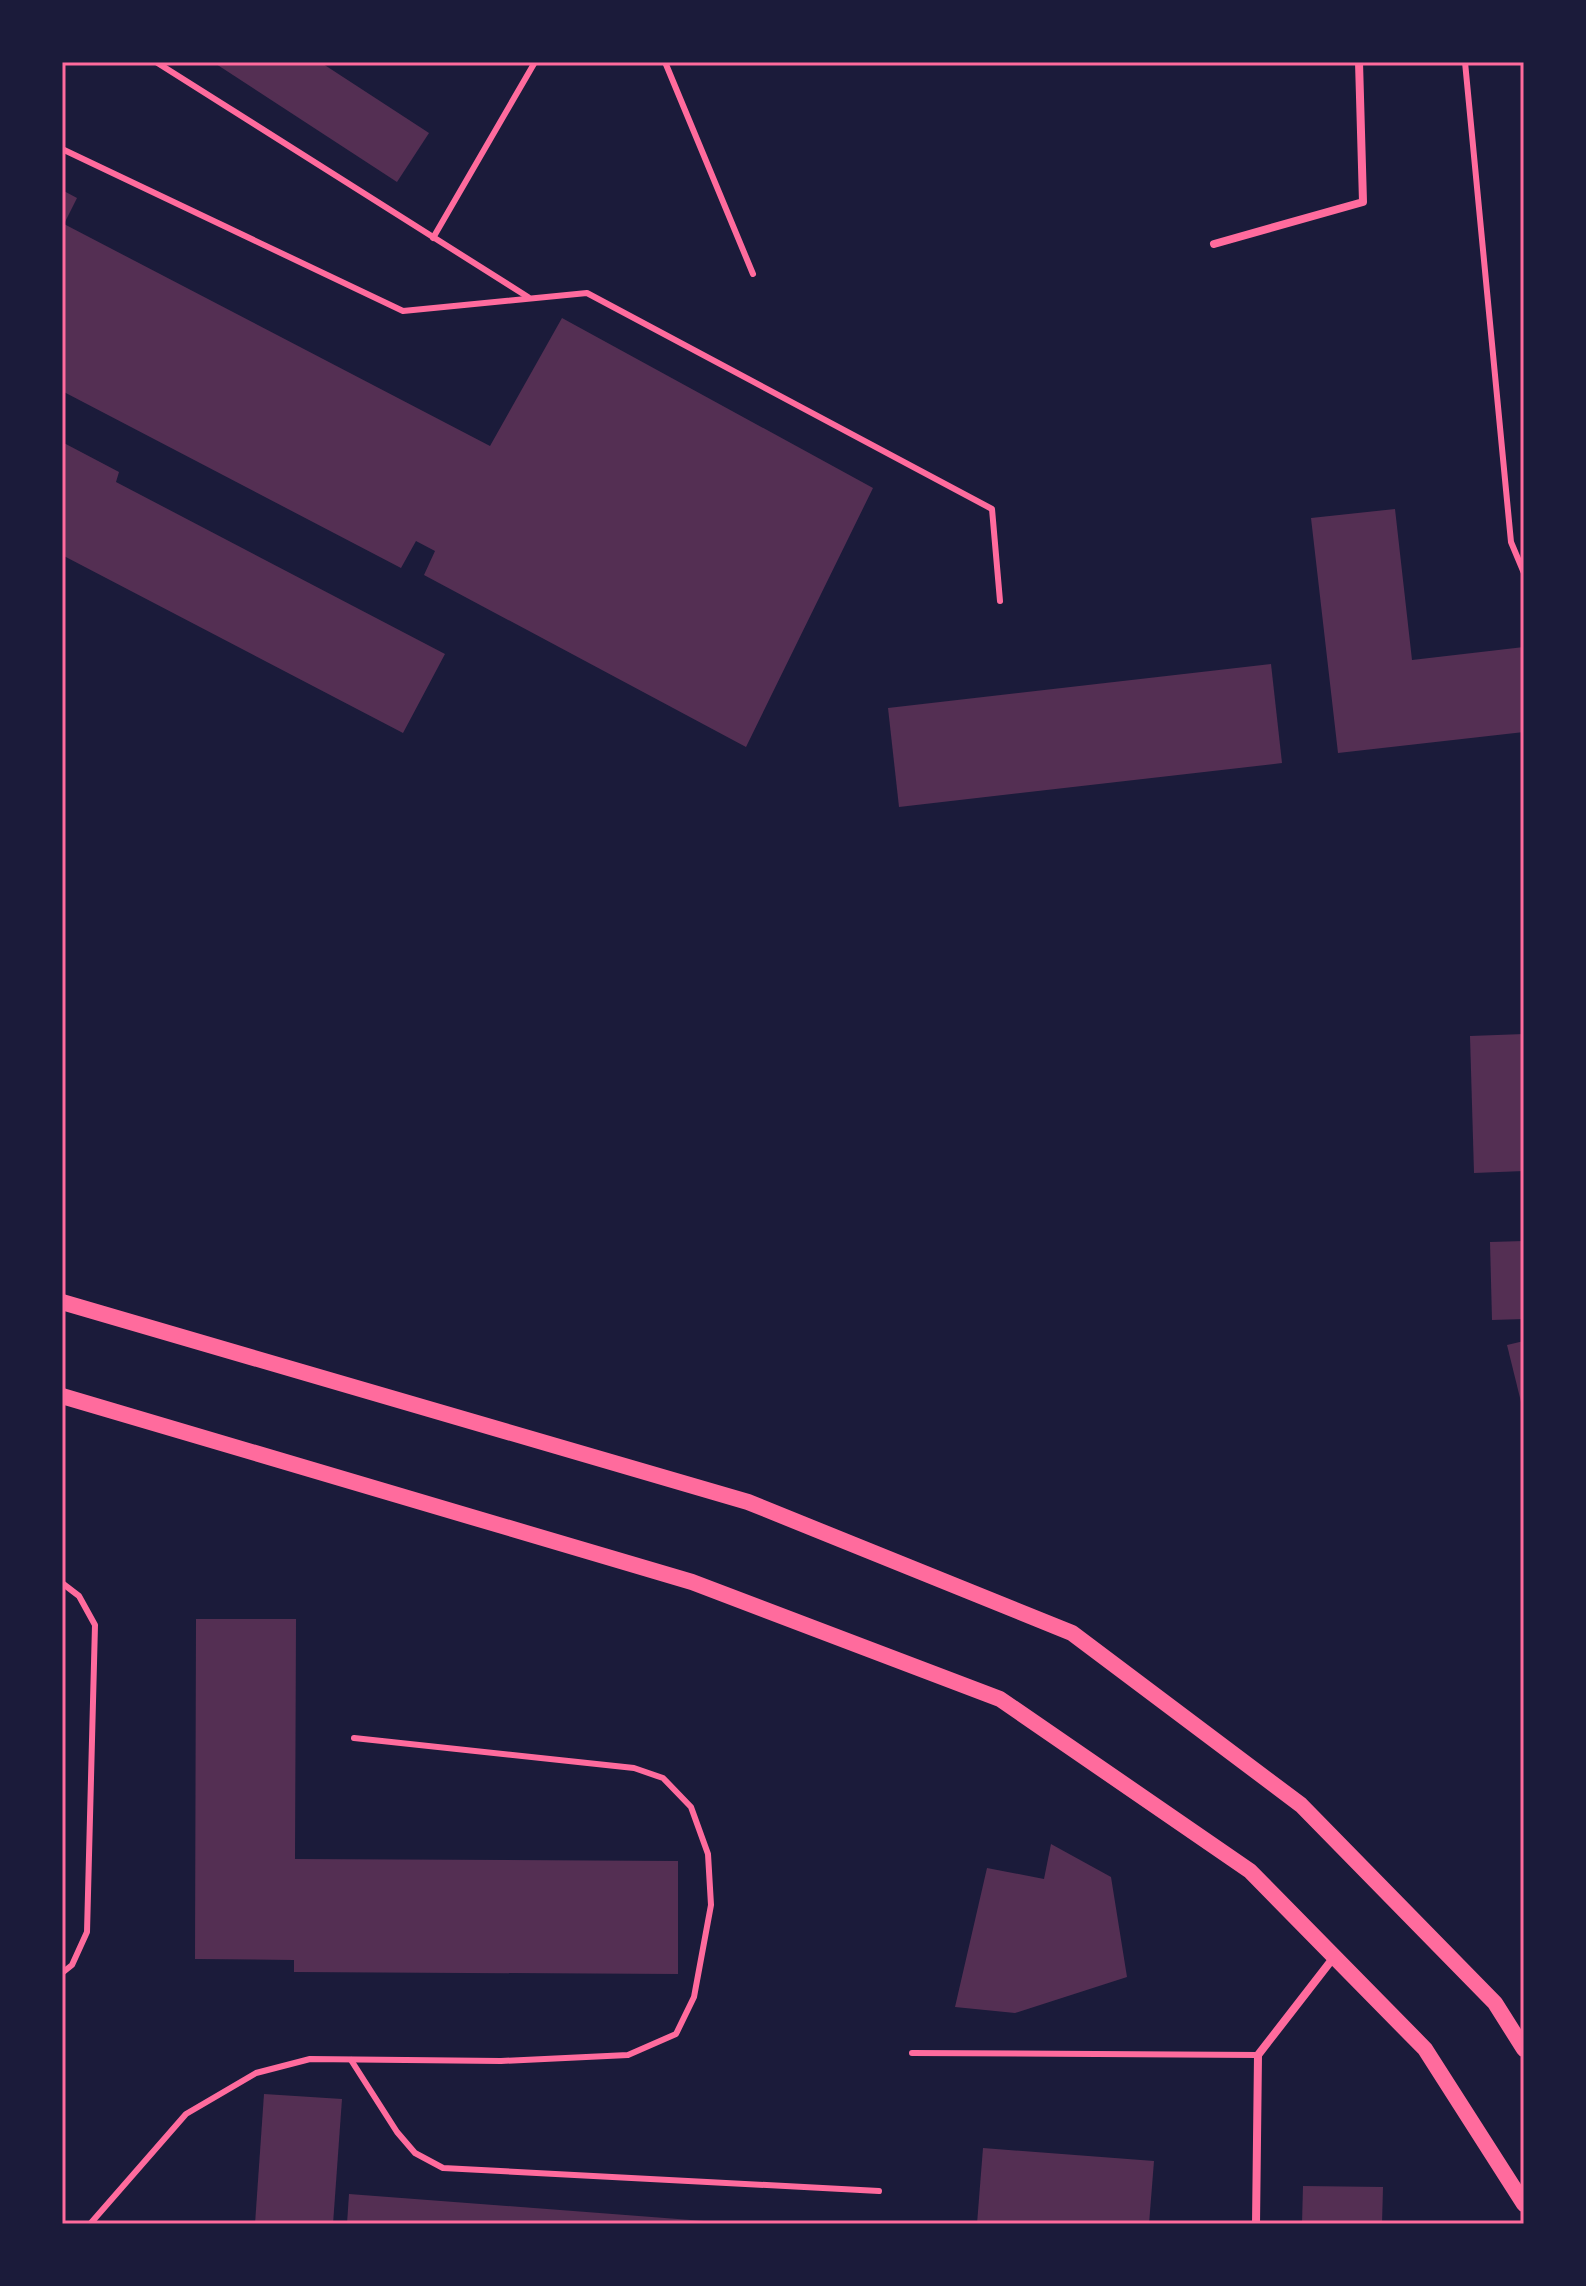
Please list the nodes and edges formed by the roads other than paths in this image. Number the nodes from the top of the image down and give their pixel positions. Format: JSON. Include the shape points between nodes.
{"nodes":[{"id":1,"x":156,"y":62,"type":"edge"},
{"id":2,"x":535,"y":62,"type":"edge"},
{"id":3,"x":665,"y":62,"type":"edge"},
{"id":4,"x":1359,"y":62,"type":"edge"},
{"id":5,"x":1465,"y":62,"type":"edge"},
{"id":6,"x":62,"y":149,"type":"edge"},
{"id":7,"x":433,"y":238,"type":"junction"},
{"id":8,"x":1214,"y":244,"type":"dead end"},
{"id":9,"x":753,"y":274,"type":"dead end"},
{"id":10,"x":530,"y":298,"type":"junction"},
{"id":11,"x":1524,"y":573,"type":"edge"},
{"id":12,"x":1000,"y":601,"type":"dead end"},
{"id":13,"x":62,"y":1302,"type":"edge"},
{"id":14,"x":62,"y":1396,"type":"edge"},
{"id":15,"x":62,"y":1583,"type":"edge"},
{"id":16,"x":354,"y":1738,"type":"dead end"},
{"id":17,"x":1334,"y":1957,"type":"junction"},
{"id":18,"x":62,"y":1973,"type":"edge"},
{"id":19,"x":1524,"y":2049,"type":"edge"},
{"id":20,"x":912,"y":2053,"type":"dead end"},
{"id":21,"x":1258,"y":2055,"type":"junction"},
{"id":22,"x":351,"y":2060,"type":"junction"},
{"id":23,"x":879,"y":2191,"type":"dead end"},
{"id":24,"x":1524,"y":2204,"type":"edge"},
{"id":25,"x":90,"y":2224,"type":"edge"},
{"id":26,"x":1256,"y":2224,"type":"edge"}],
"edges":[{"from":1,"to":7,"type":"lane"},
{"from":2,"to":7,"type":"lane"},
{"from":3,"to":9,"type":"lane"},
{"from":4,"to":8,"type":"street","via":[[1363,202]]},
{"from":5,"to":11,"type":"lane","via":[[1511,542]]},
{"from":6,"to":10,"type":"lane","via":[[403,311]]},
{"from":7,"to":10,"type":"lane"},
{"from":10,"to":12,"type":"lane","via":[[587,293],[992,509]]},
{"from":13,"to":19,"type":"main road","via":[[748,1502],[1072,1633],[1301,1805],[1495,2003]]},
{"from":14,"to":17,"type":"main road","via":[[692,1582],[1000,1699],[1250,1871]]},
{"from":15,"to":18,"type":"lane","via":[[79,1596],[95,1625],[87,1932],[72,1965]]},
{"from":16,"to":22,"type":"lane","via":[[634,1768],[663,1778],[691,1807],[708,1854],[711,1905],[694,1997],[676,2034],[628,2055]]},
{"from":17,"to":21,"type":"street"},
{"from":17,"to":24,"type":"main road","via":[[1425,2049]]},
{"from":20,"to":21,"type":"lane"},
{"from":21,"to":26,"type":"street"},
{"from":22,"to":23,"type":"lane","via":[[397,2132],[415,2153],[443,2168]]},
{"from":22,"to":25,"type":"lane","via":[[310,2059],[256,2073],[186,2114]]}]}
